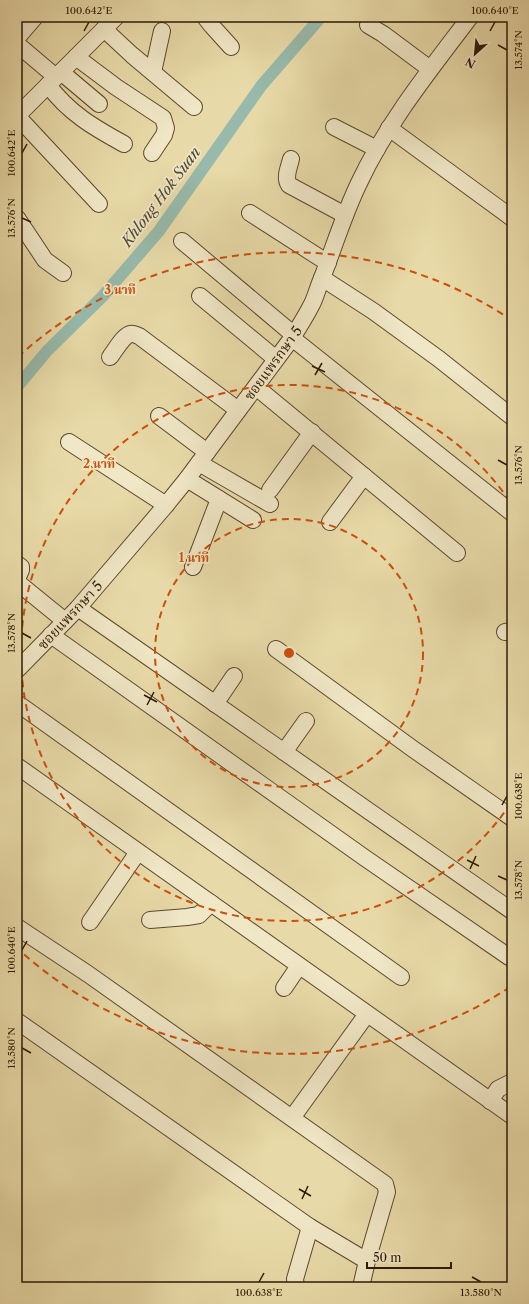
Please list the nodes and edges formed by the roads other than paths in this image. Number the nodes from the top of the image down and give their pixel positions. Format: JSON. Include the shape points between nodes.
{"nodes":[{"id":1,"x":35,"y":17,"type":"edge"},
{"id":2,"x":116,"y":17,"type":"edge"},
{"id":3,"x":205,"y":17,"type":"edge"},
{"id":4,"x":470,"y":17,"type":"edge"},
{"id":5,"x":368,"y":25,"type":"dead end"},
{"id":6,"x":104,"y":29,"type":"junction"},
{"id":7,"x":162,"y":31,"type":"dead end"},
{"id":8,"x":17,"y":38,"type":"edge"},
{"id":9,"x":17,"y":44,"type":"edge"},
{"id":10,"x":231,"y":47,"type":"dead end"},
{"id":11,"x":76,"y":57,"type":"junction"},
{"id":12,"x":430,"y":69,"type":"junction"},
{"id":13,"x":153,"y":72,"type":"junction"},
{"id":14,"x":55,"y":78,"type":"junction"},
{"id":15,"x":99,"y":104,"type":"dead end"},
{"id":16,"x":194,"y":107,"type":"dead end"},
{"id":17,"x":17,"y":116,"type":"edge"},
{"id":18,"x":334,"y":127,"type":"dead end"},
{"id":19,"x":389,"y":128,"type":"junction"},
{"id":20,"x":124,"y":144,"type":"dead end"},
{"id":21,"x":377,"y":149,"type":"junction"},
{"id":22,"x":152,"y":153,"type":"dead end"},
{"id":23,"x":291,"y":159,"type":"dead end"},
{"id":24,"x":99,"y":204,"type":"dead end"},
{"id":25,"x":250,"y":213,"type":"dead end"},
{"id":26,"x":345,"y":215,"type":"junction"},
{"id":27,"x":17,"y":218,"type":"edge"},
{"id":28,"x":512,"y":218,"type":"edge"},
{"id":29,"x":182,"y":241,"type":"dead end"},
{"id":30,"x":328,"y":263,"type":"junction"},
{"id":31,"x":63,"y":273,"type":"dead end"},
{"id":32,"x":322,"y":278,"type":"junction"},
{"id":33,"x":200,"y":296,"type":"dead end"},
{"id":34,"x":293,"y":336,"type":"junction"},
{"id":35,"x":110,"y":357,"type":"dead end"},
{"id":36,"x":276,"y":359,"type":"junction"},
{"id":37,"x":256,"y":386,"type":"junction"},
{"id":38,"x":238,"y":410,"type":"junction"},
{"id":39,"x":159,"y":416,"type":"dead end"},
{"id":40,"x":512,"y":417,"type":"edge"},
{"id":41,"x":312,"y":432,"type":"junction"},
{"id":42,"x":69,"y":442,"type":"dead end"},
{"id":43,"x":203,"y":457,"type":"junction"},
{"id":44,"x":364,"y":476,"type":"junction"},
{"id":45,"x":187,"y":478,"type":"junction"},
{"id":46,"x":219,"y":499,"type":"junction"},
{"id":47,"x":166,"y":505,"type":"junction"},
{"id":48,"x":512,"y":514,"type":"edge"},
{"id":49,"x":253,"y":520,"type":"dead end"},
{"id":50,"x":330,"y":522,"type":"dead end"},
{"id":51,"x":457,"y":553,"type":"dead end"},
{"id":52,"x":17,"y":564,"type":"edge"},
{"id":53,"x":193,"y":567,"type":"dead end"},
{"id":54,"x":17,"y":579,"type":"edge"},
{"id":55,"x":17,"y":582,"type":"edge"},
{"id":56,"x":78,"y":608,"type":"junction"},
{"id":57,"x":65,"y":621,"type":"junction"},
{"id":58,"x":51,"y":636,"type":"junction"},
{"id":59,"x":276,"y":649,"type":"dead end"},
{"id":60,"x":17,"y":670,"type":"edge"},
{"id":61,"x":234,"y":676,"type":"dead end"},
{"id":62,"x":17,"y":704,"type":"edge"},
{"id":63,"x":215,"y":704,"type":"junction"},
{"id":64,"x":306,"y":721,"type":"dead end"},
{"id":65,"x":284,"y":752,"type":"junction"},
{"id":66,"x":17,"y":766,"type":"edge"},
{"id":67,"x":512,"y":818,"type":"edge"},
{"id":68,"x":138,"y":852,"type":"junction"},
{"id":69,"x":211,"y":903,"type":"junction"},
{"id":70,"x":512,"y":911,"type":"edge"},
{"id":71,"x":150,"y":920,"type":"dead end"},
{"id":72,"x":90,"y":922,"type":"dead end"},
{"id":73,"x":17,"y":926,"type":"edge"},
{"id":74,"x":509,"y":957,"type":"dead end"},
{"id":75,"x":299,"y":966,"type":"junction"},
{"id":76,"x":401,"y":977,"type":"dead end"},
{"id":77,"x":284,"y":988,"type":"dead end"},
{"id":78,"x":367,"y":1014,"type":"junction"},
{"id":79,"x":17,"y":1021,"type":"edge"},
{"id":80,"x":512,"y":1082,"type":"edge"},
{"id":81,"x":490,"y":1100,"type":"junction"},
{"id":82,"x":296,"y":1111,"type":"dead end"},
{"id":83,"x":512,"y":1116,"type":"edge"},
{"id":84,"x":310,"y":1228,"type":"junction"},
{"id":85,"x":367,"y":1261,"type":"junction"},
{"id":86,"x":296,"y":1287,"type":"edge"},
{"id":87,"x":361,"y":1287,"type":"edge"}],
"edges":[{"from":1,"to":8,"type":"street"},
{"from":2,"to":6,"type":"street"},
{"from":3,"to":10,"type":"street"},
{"from":4,"to":12,"type":"street","name":"ซอยแพรกษา 5"},
{"from":5,"to":12,"type":"street"},
{"from":6,"to":11,"type":"street"},
{"from":6,"to":13,"type":"street"},
{"from":7,"to":13,"type":"street"},
{"from":9,"to":14,"type":"street"},
{"from":11,"to":14,"type":"street"},
{"from":11,"to":22,"type":"street","via":[[162,118],[166,128],[164,135]]},
{"from":12,"to":19,"type":"street","name":"ซอยแพรกษา 5"},
{"from":13,"to":16,"type":"street"},
{"from":14,"to":15,"type":"street"},
{"from":14,"to":17,"type":"street"},
{"from":14,"to":20,"type":"street","via":[[58,98],[79,118]]},
{"from":17,"to":24,"type":"street"},
{"from":18,"to":21,"type":"street"},
{"from":19,"to":21,"type":"street","name":"ซอยแพรกษา 5"},
{"from":19,"to":28,"type":"street"},
{"from":21,"to":26,"type":"street","name":"ซอยแพรกษา 5"},
{"from":23,"to":26,"type":"street","via":[[286,181],[289,185]]},
{"from":25,"to":30,"type":"street"},
{"from":26,"to":30,"type":"street","name":"ซอยแพรกษา 5"},
{"from":27,"to":31,"type":"street","via":[[45,260]]},
{"from":29,"to":34,"type":"street"},
{"from":30,"to":32,"type":"street","name":"ซอยแพรกษา 5"},
{"from":32,"to":34,"type":"street","name":"ซอยแพรกษา 5","via":[[313,303]]},
{"from":32,"to":40,"type":"street","via":[[374,311]]},
{"from":33,"to":36,"type":"street"},
{"from":34,"to":36,"type":"street","name":"ซอยแพรกษา 5"},
{"from":34,"to":48,"type":"street"},
{"from":35,"to":38,"type":"street","via":[[129,334],[139,336]]},
{"from":36,"to":37,"type":"street","name":"ซอยแพรกษา 5"},
{"from":37,"to":38,"type":"street","name":"ซอยแพรกษา 5"},
{"from":37,"to":41,"type":"street"},
{"from":38,"to":43,"type":"street","name":"ซอยแพรกษา 5"},
{"from":39,"to":43,"type":"street"},
{"from":41,"to":43,"type":"street","via":[[270,497]]},
{"from":41,"to":44,"type":"street"},
{"from":42,"to":47,"type":"street"},
{"from":43,"to":45,"type":"street","name":"ซอยแพรกษา 5"},
{"from":44,"to":50,"type":"street"},
{"from":44,"to":51,"type":"street"},
{"from":45,"to":46,"type":"street"},
{"from":45,"to":47,"type":"street","name":"ซอยแพรกษา 5"},
{"from":46,"to":49,"type":"street"},
{"from":46,"to":53,"type":"street"},
{"from":47,"to":56,"type":"street","name":"ซอยแพรกษา 5"},
{"from":52,"to":54,"type":"street","via":[[21,570]]},
{"from":55,"to":57,"type":"street"},
{"from":56,"to":57,"type":"street","name":"ซอยแพรกษา 5"},
{"from":56,"to":63,"type":"street"},
{"from":57,"to":58,"type":"street","name":"ซอยแพรกษา 5"},
{"from":58,"to":60,"type":"street","name":"ซอยแพรกษา 5"},
{"from":58,"to":74,"type":"street"},
{"from":59,"to":67,"type":"street"},
{"from":61,"to":63,"type":"street"},
{"from":62,"to":76,"type":"street"},
{"from":63,"to":65,"type":"street"},
{"from":64,"to":65,"type":"street"},
{"from":65,"to":70,"type":"street"},
{"from":66,"to":68,"type":"street"},
{"from":68,"to":69,"type":"street"},
{"from":68,"to":72,"type":"street"},
{"from":69,"to":71,"type":"street","via":[[199,915]]},
{"from":69,"to":75,"type":"street"},
{"from":73,"to":85,"type":"street","via":[[385,1184],[387,1192]]},
{"from":75,"to":77,"type":"street"},
{"from":75,"to":78,"type":"street"},
{"from":78,"to":81,"type":"street"},
{"from":78,"to":82,"type":"street"},
{"from":79,"to":84,"type":"street"},
{"from":80,"to":81,"type":"street","via":[[498,1089]]},
{"from":81,"to":83,"type":"street"},
{"from":84,"to":85,"type":"street"},
{"from":84,"to":86,"type":"street","via":[[294,1279]]},
{"from":85,"to":87,"type":"street"}]}
